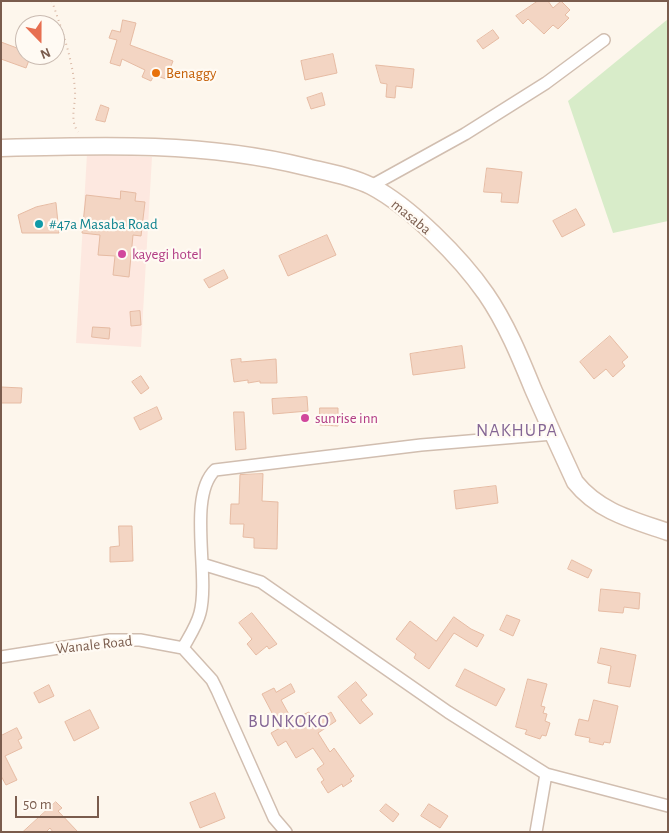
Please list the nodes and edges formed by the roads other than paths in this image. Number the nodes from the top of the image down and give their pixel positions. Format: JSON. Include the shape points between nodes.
{"nodes":[{"id":1,"x":604,"y":40,"type":"dead end"},
{"id":2,"x":1,"y":148,"type":"edge"},
{"id":3,"x":371,"y":186,"type":"junction"},
{"id":4,"x":553,"y":434,"type":"junction"},
{"id":5,"x":668,"y":532,"type":"edge"},
{"id":6,"x":202,"y":564,"type":"junction"},
{"id":7,"x":183,"y":648,"type":"junction"},
{"id":8,"x":1,"y":657,"type":"edge"},
{"id":9,"x":546,"y":774,"type":"junction"},
{"id":10,"x":668,"y":806,"type":"edge"},
{"id":11,"x":286,"y":832,"type":"edge"},
{"id":12,"x":536,"y":832,"type":"edge"}],
"edges":[{"from":1,"to":3,"type":"street","via":[[538,88],[465,134]]},
{"from":2,"to":3,"type":"street","name":"masaba","via":[[172,147],[265,156]]},
{"from":3,"to":4,"type":"street","name":"masaba","via":[[428,229],[461,262],[487,295],[508,331]]},
{"from":4,"to":5,"type":"street","name":"masaba","via":[[575,482],[587,497],[601,507]]},
{"from":4,"to":6,"type":"street","via":[[421,445],[215,470],[209,475],[202,494]]},
{"from":6,"to":7,"type":"street","via":[[200,613]]},
{"from":6,"to":9,"type":"street","via":[[261,582],[448,712]]},
{"from":7,"to":8,"type":"street","name":"Wanale Road","via":[[140,640],[110,640]]},
{"from":7,"to":11,"type":"street","via":[[212,680],[274,818]]},
{"from":9,"to":10,"type":"street"},
{"from":9,"to":12,"type":"street"}]}
